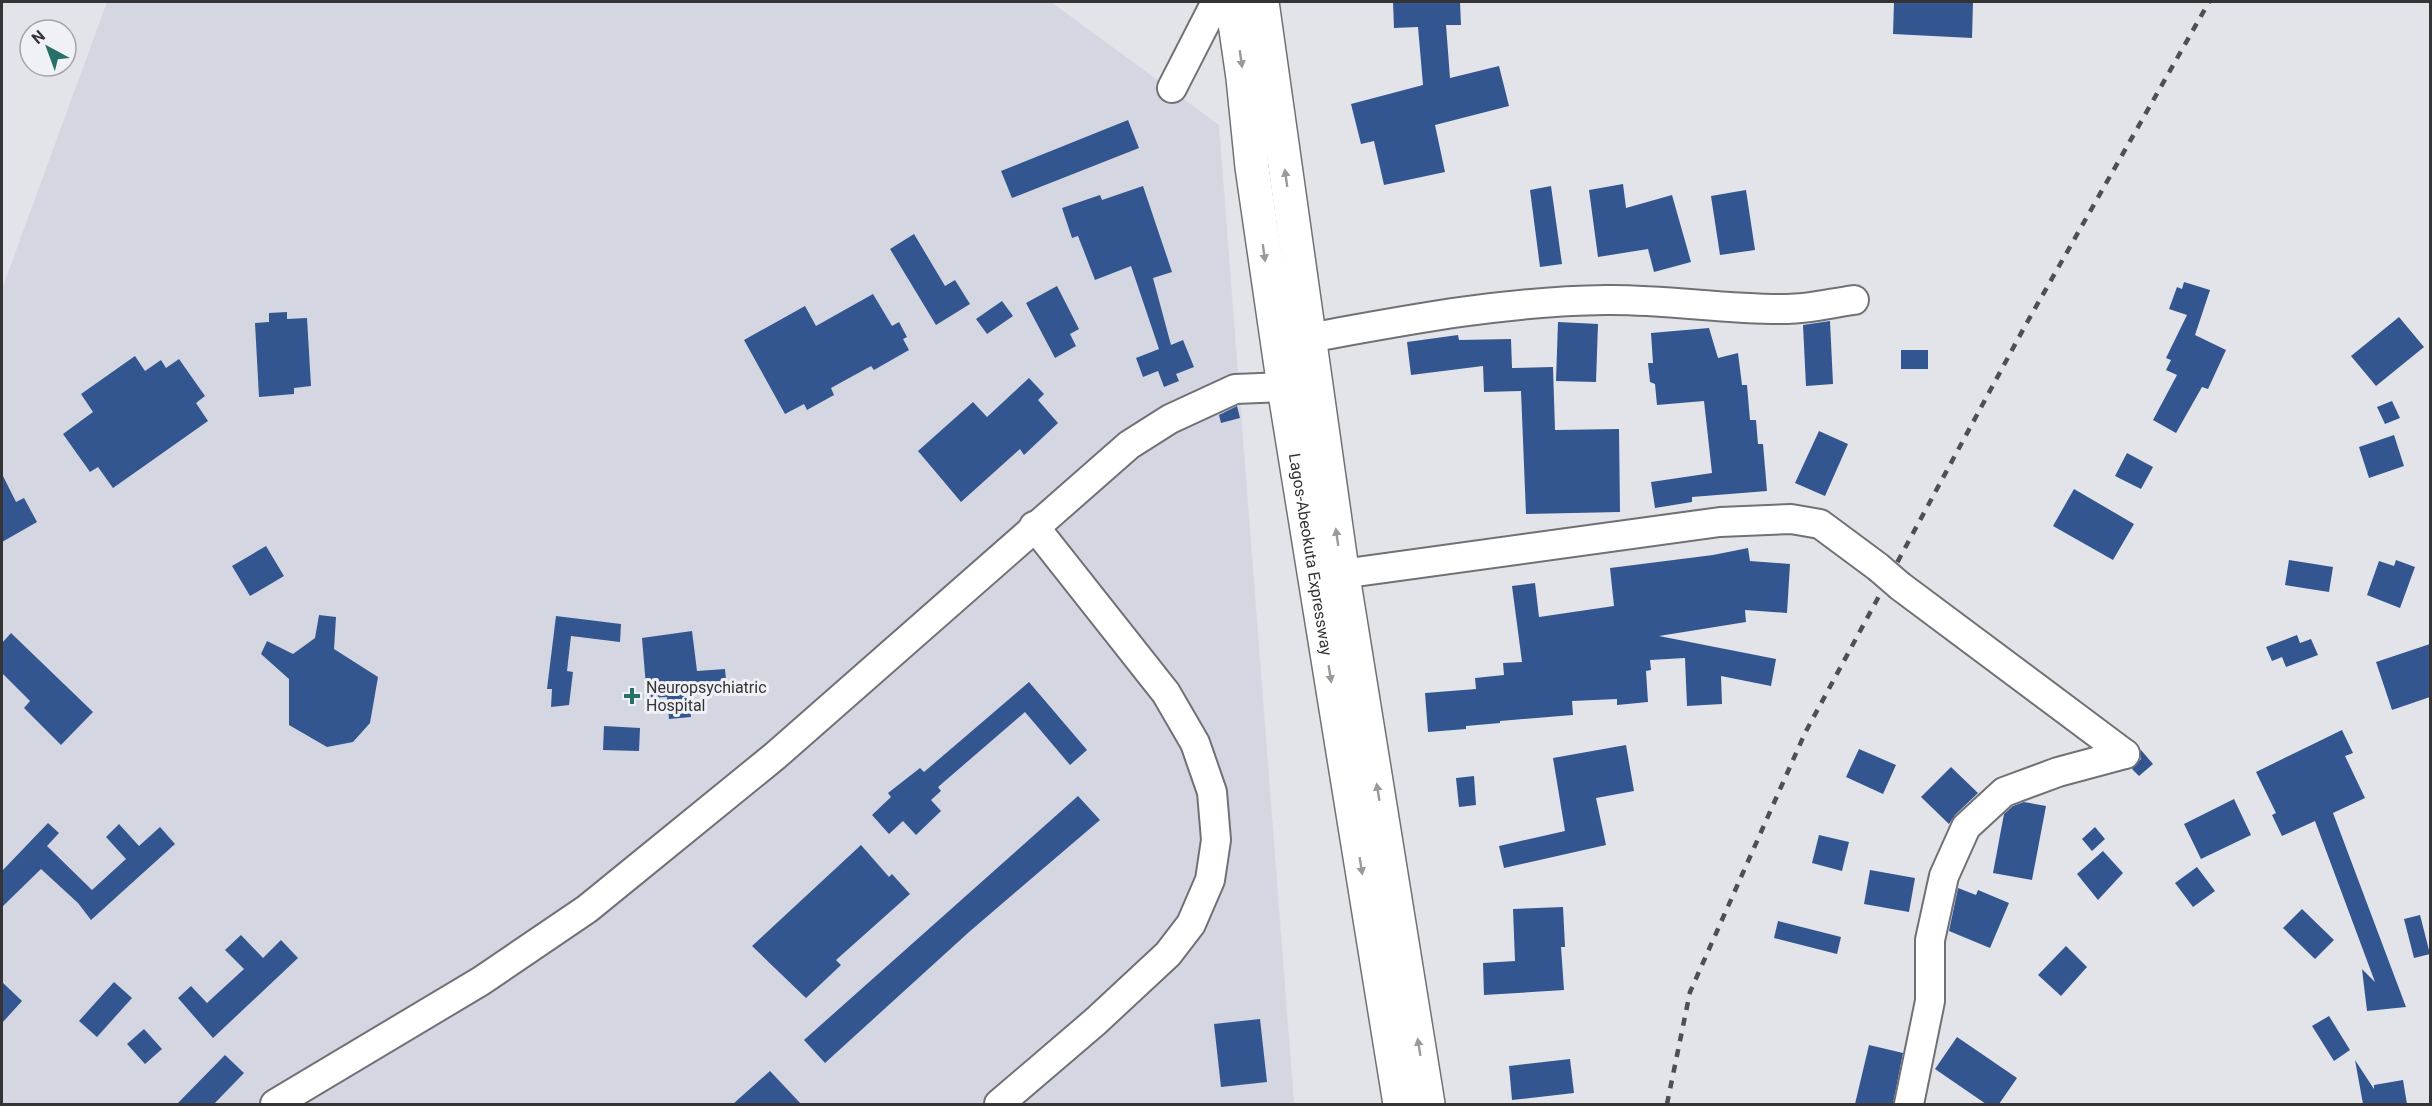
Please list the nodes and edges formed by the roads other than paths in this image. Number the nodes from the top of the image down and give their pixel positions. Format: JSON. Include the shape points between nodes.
{"nodes":[{"id":1,"x":1216,"y":2,"type":"edge"},
{"id":2,"x":1232,"y":2,"type":"edge"},
{"id":3,"x":1262,"y":2,"type":"edge"},
{"id":4,"x":1172,"y":88,"type":"dead end"},
{"id":5,"x":1854,"y":300,"type":"dead end"},
{"id":6,"x":1309,"y":338,"type":"junction"},
{"id":7,"x":1284,"y":387,"type":"junction"},
{"id":8,"x":1034,"y":526,"type":"junction"},
{"id":9,"x":1342,"y":570,"type":"junction"},
{"id":10,"x":275,"y":1104,"type":"edge"},
{"id":11,"x":999,"y":1104,"type":"edge"},
{"id":12,"x":1400,"y":1104,"type":"edge"},
{"id":13,"x":1428,"y":1104,"type":"edge"},
{"id":14,"x":1909,"y":1104,"type":"edge"}],
"edges":[{"from":1,"to":4,"type":"street"},
{"from":2,"to":7,"type":"highway","name":"Lagos-Abeokuta Expressway","one_way":true},
{"from":6,"to":3,"type":"highway","name":"Lagos-Abeokuta Expressway","one_way":true},
{"from":5,"to":6,"type":"street","via":[[1790,309],[1606,300],[1510,305]]},
{"from":9,"to":6,"type":"highway","name":"Lagos-Abeokuta Expressway","one_way":true},
{"from":7,"to":8,"type":"street","via":[[1235,389],[1170,419],[1128,445]]},
{"from":7,"to":12,"type":"highway","name":"Lagos-Abeokuta Expressway","one_way":true},
{"from":8,"to":10,"type":"street","via":[[775,756],[587,909],[481,981]]},
{"from":8,"to":11,"type":"street","via":[[1166,693],[1195,743],[1212,792],[1216,840],[1210,880],[1191,924],[1168,954]]},
{"from":13,"to":9,"type":"highway","name":"Lagos-Abeokuta Expressway","one_way":true},
{"from":9,"to":14,"type":"street","bridge":true,"via":[[1356,572],[1720,522],[1791,519],[1820,524],[2125,754],[2004,792],[1966,828],[1944,876],[1930,940],[1930,1001]]}]}
